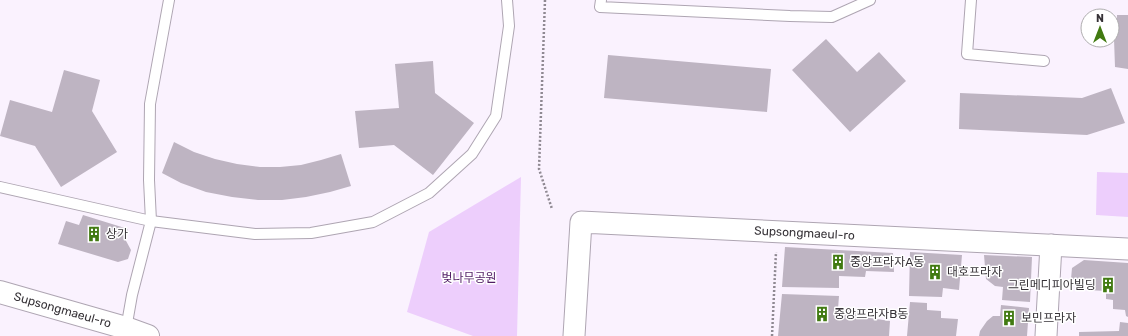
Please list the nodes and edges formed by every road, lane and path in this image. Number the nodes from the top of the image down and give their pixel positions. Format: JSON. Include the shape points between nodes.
{"nodes":[{"id":1,"x":169,"y":0,"type":"edge"},
{"id":2,"x":507,"y":0,"type":"edge"},
{"id":3,"x":545,"y":0,"type":"edge"},
{"id":4,"x":601,"y":0,"type":"edge"},
{"id":5,"x":870,"y":0,"type":"edge"},
{"id":6,"x":971,"y":0,"type":"edge"},
{"id":7,"x":1044,"y":61,"type":"dead end"},
{"id":8,"x":0,"y":187,"type":"edge"},
{"id":9,"x":552,"y":209,"type":"dead end"},
{"id":10,"x":151,"y":220,"type":"junction"},
{"id":11,"x":1051,"y":245,"type":"junction"},
{"id":12,"x":1128,"y":249,"type":"edge"},
{"id":13,"x":776,"y":251,"type":"dead end"},
{"id":14,"x":0,"y":292,"type":"edge"},
{"id":15,"x":125,"y":332,"type":"edge"},
{"id":16,"x":148,"y":336,"type":"edge"},
{"id":17,"x":574,"y":336,"type":"edge"},
{"id":18,"x":772,"y":336,"type":"edge"},
{"id":19,"x":1046,"y":336,"type":"edge"}],
"edges":[{"from":1,"to":10,"type":"lane","via":[[150,104],[148,180]]},
{"from":2,"to":10,"type":"lane","via":[[509,26],[496,116],[472,154],[429,193],[373,222],[311,233],[255,234]]},
{"from":3,"to":9,"type":"path","via":[[539,169]]},
{"from":4,"to":5,"type":"lane","via":[[600,7],[832,17]]},
{"from":6,"to":7,"type":"lane","via":[[967,54]]},
{"from":8,"to":10,"type":"lane"},
{"from":10,"to":15,"type":"lane"},
{"from":11,"to":12,"type":"street"},
{"from":11,"to":17,"type":"street","name":"Supsongmaeul-ro","via":[[581,222]]},
{"from":11,"to":19,"type":"street"},
{"from":13,"to":18,"type":"path"},
{"from":14,"to":15,"type":"main road","name":"Supsongmaeul-ro"},
{"from":15,"to":16,"type":"main road","name":"Supsongmaeul-ro"}]}
